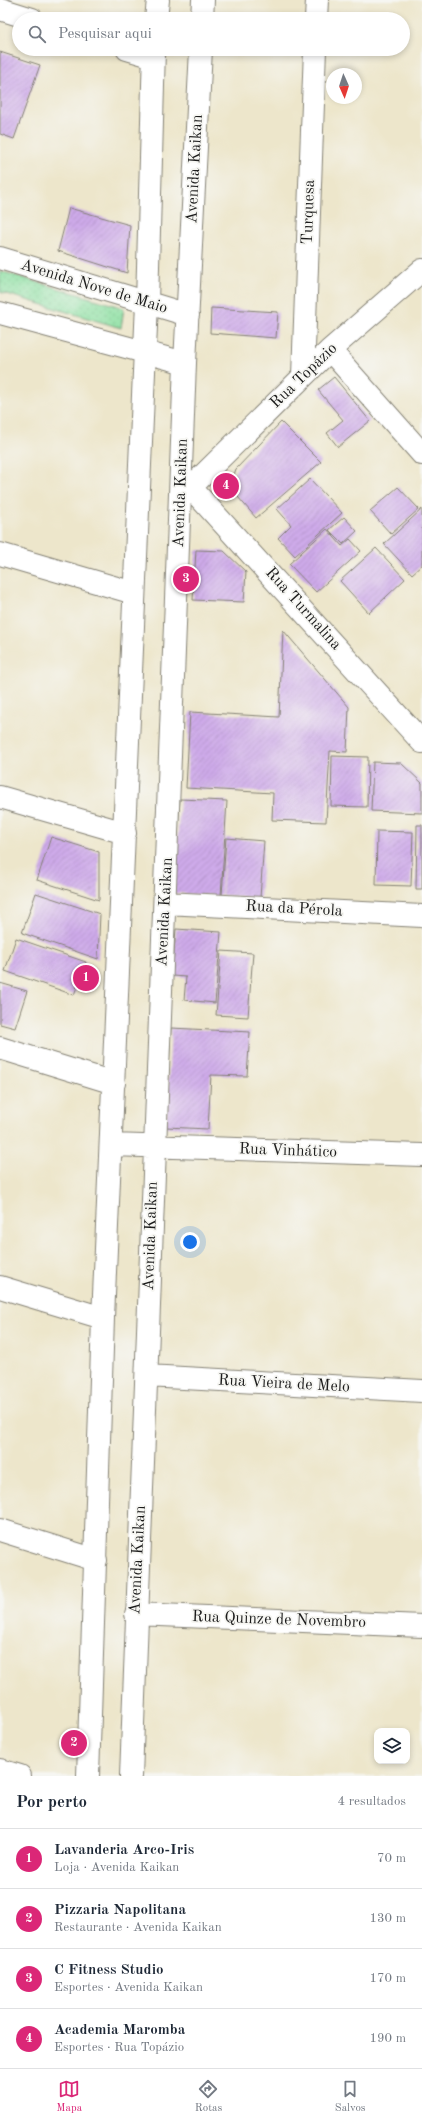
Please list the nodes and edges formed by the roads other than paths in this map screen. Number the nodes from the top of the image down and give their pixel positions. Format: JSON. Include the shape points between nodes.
{"nodes":[{"id":1,"x":158,"y":0,"type":"edge"},
{"id":2,"x":203,"y":0,"type":"edge"},
{"id":3,"x":317,"y":0,"type":"edge"},
{"id":4,"x":0,"y":9,"type":"edge"},
{"id":5,"x":157,"y":12,"type":"edge"},
{"id":6,"x":202,"y":12,"type":"edge"},
{"id":7,"x":316,"y":12,"type":"edge"},
{"id":8,"x":12,"y":13,"type":"edge"},
{"id":9,"x":154,"y":56,"type":"edge"},
{"id":10,"x":201,"y":56,"type":"edge"},
{"id":11,"x":315,"y":56,"type":"edge"},
{"id":12,"x":0,"y":258,"type":"edge"},
{"id":13,"x":422,"y":270,"type":"edge"},
{"id":14,"x":147,"y":303,"type":"junction"},
{"id":15,"x":0,"y":313,"type":"edge"},
{"id":16,"x":188,"y":315,"type":"junction"},
{"id":17,"x":330,"y":350,"type":"junction"},
{"id":18,"x":145,"y":353,"type":"junction"},
{"id":19,"x":185,"y":363,"type":"junction"},
{"id":20,"x":303,"y":376,"type":"junction"},
{"id":21,"x":422,"y":454,"type":"edge"},
{"id":22,"x":186,"y":482,"type":"junction"},
{"id":23,"x":0,"y":554,"type":"edge"},
{"id":24,"x":134,"y":593,"type":"junction"},
{"id":25,"x":422,"y":742,"type":"edge"},
{"id":26,"x":0,"y":796,"type":"edge"},
{"id":27,"x":125,"y":833,"type":"junction"},
{"id":28,"x":165,"y":903,"type":"junction"},
{"id":29,"x":422,"y":916,"type":"edge"},
{"id":30,"x":0,"y":1048,"type":"edge"},
{"id":31,"x":114,"y":1083,"type":"junction"},
{"id":32,"x":111,"y":1145,"type":"junction"},
{"id":33,"x":154,"y":1147,"type":"junction"},
{"id":34,"x":422,"y":1155,"type":"edge"},
{"id":35,"x":0,"y":1287,"type":"edge"},
{"id":36,"x":104,"y":1318,"type":"junction"},
{"id":37,"x":147,"y":1376,"type":"junction"},
{"id":38,"x":422,"y":1391,"type":"edge"},
{"id":39,"x":0,"y":1530,"type":"edge"},
{"id":40,"x":96,"y":1560,"type":"junction"},
{"id":41,"x":136,"y":1614,"type":"junction"},
{"id":42,"x":422,"y":1626,"type":"edge"},
{"id":43,"x":0,"y":1770,"type":"edge"},
{"id":44,"x":20,"y":1776,"type":"edge"},
{"id":45,"x":88,"y":1776,"type":"edge"},
{"id":46,"x":131,"y":1776,"type":"edge"}],
"edges":[{"from":1,"to":5,"type":"street"},
{"from":2,"to":6,"type":"street"},
{"from":3,"to":7,"type":"street"},
{"from":4,"to":8,"type":"street"},
{"from":9,"to":14,"type":"street"},
{"from":10,"to":16,"type":"street","name":"Avenida Kaikan"},
{"from":11,"to":20,"type":"street","name":"Turquesa"},
{"from":12,"to":14,"type":"street","name":"Avenida Nove de Maio"},
{"from":13,"to":17,"type":"street","name":"Rua Topázio"},
{"from":14,"to":16,"type":"street","name":"Avenida Nove de Maio"},
{"from":14,"to":18,"type":"street"},
{"from":15,"to":18,"type":"street"},
{"from":16,"to":19,"type":"street","name":"Avenida Kaikan"},
{"from":17,"to":20,"type":"street","name":"Rua Topázio"},
{"from":17,"to":21,"type":"street"},
{"from":18,"to":19,"type":"street"},
{"from":18,"to":24,"type":"street"},
{"from":19,"to":22,"type":"street","name":"Avenida Kaikan"},
{"from":20,"to":22,"type":"street","name":"Rua Topázio"},
{"from":22,"to":25,"type":"street","name":"Rua Turmalina"},
{"from":22,"to":28,"type":"street","name":"Avenida Kaikan"},
{"from":23,"to":24,"type":"street"},
{"from":24,"to":27,"type":"street"},
{"from":26,"to":27,"type":"street"},
{"from":27,"to":31,"type":"street"},
{"from":28,"to":29,"type":"street","name":"Rua da Pérola"},
{"from":28,"to":33,"type":"street","name":"Avenida Kaikan"},
{"from":30,"to":31,"type":"street"},
{"from":31,"to":32,"type":"street"},
{"from":32,"to":33,"type":"street","name":"Rua Vinhático"},
{"from":32,"to":36,"type":"street"},
{"from":33,"to":34,"type":"street","name":"Rua Vinhático"},
{"from":33,"to":37,"type":"street","name":"Avenida Kaikan"},
{"from":35,"to":36,"type":"street"},
{"from":36,"to":40,"type":"street"},
{"from":37,"to":38,"type":"street","name":"Rua Vieira de Melo"},
{"from":37,"to":41,"type":"street","name":"Avenida Kaikan"},
{"from":39,"to":40,"type":"street"},
{"from":40,"to":45,"type":"street"},
{"from":41,"to":42,"type":"street","name":"Rua Quinze de Novembro"},
{"from":41,"to":46,"type":"street","name":"Avenida Kaikan"},
{"from":43,"to":44,"type":"street"}]}
